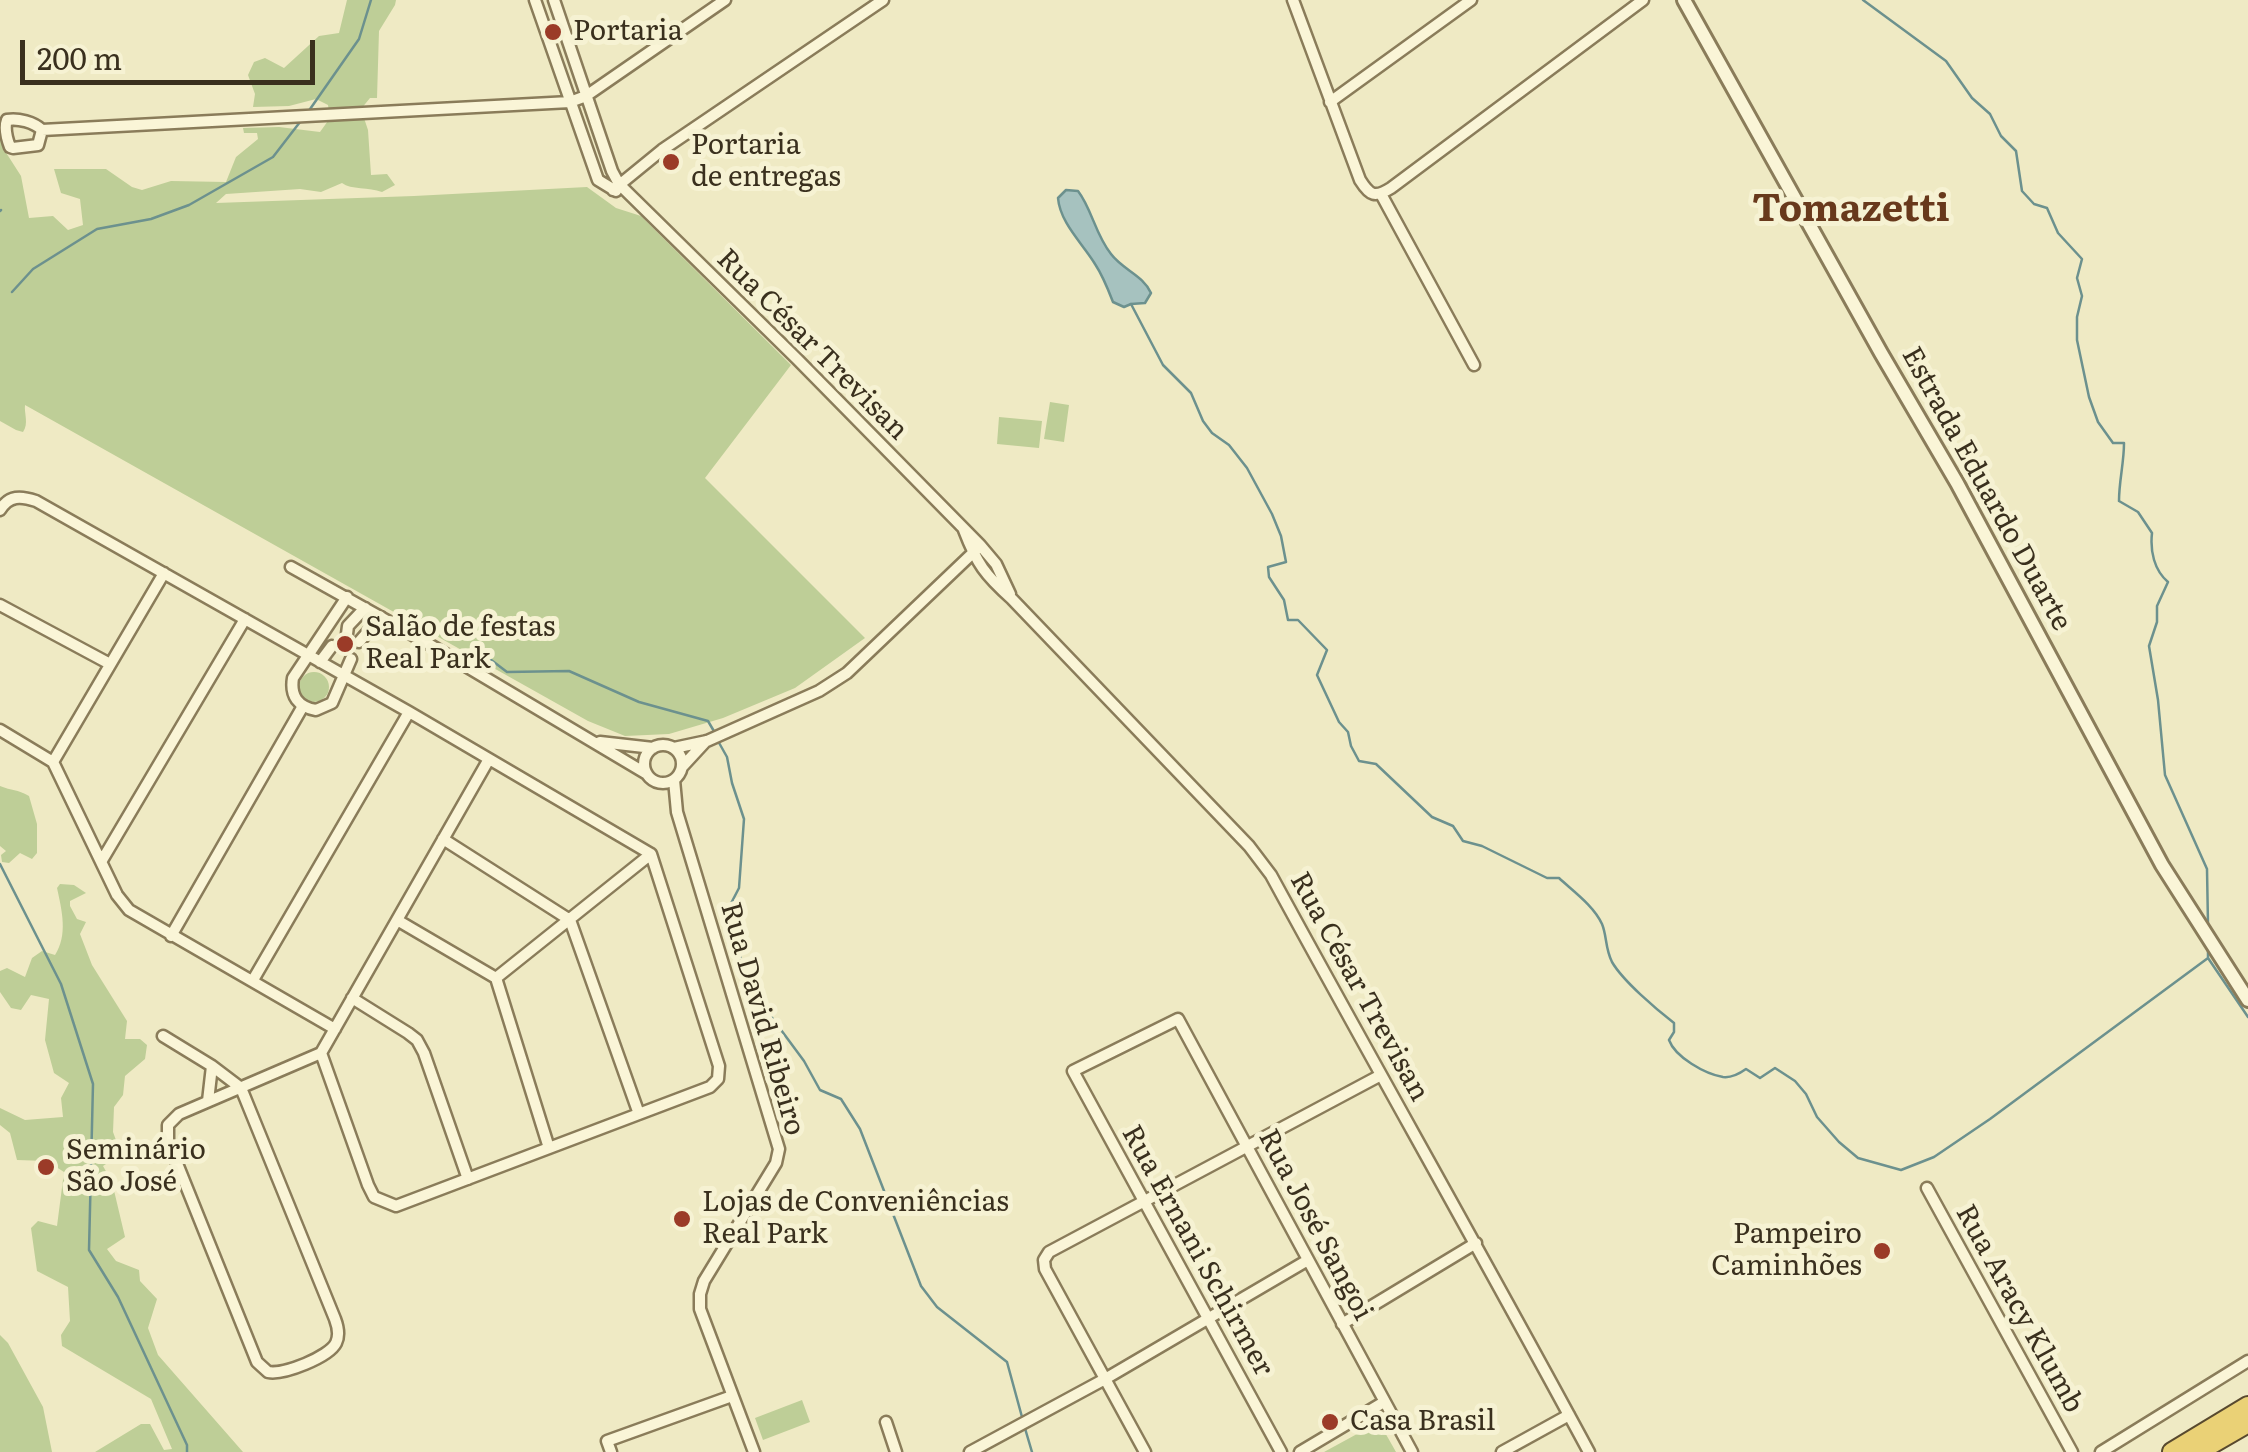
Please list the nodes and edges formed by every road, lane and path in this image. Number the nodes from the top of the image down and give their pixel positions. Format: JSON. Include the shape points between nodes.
{"nodes":[{"id":1,"x":535,"y":0,"type":"edge"},
{"id":2,"x":554,"y":0,"type":"edge"},
{"id":3,"x":724,"y":0,"type":"edge"},
{"id":4,"x":883,"y":0,"type":"edge"},
{"id":5,"x":1293,"y":0,"type":"edge"},
{"id":6,"x":1471,"y":0,"type":"edge"},
{"id":7,"x":1643,"y":0,"type":"edge"},
{"id":8,"x":1684,"y":0,"type":"edge"},
{"id":9,"x":586,"y":96,"type":"junction"},
{"id":10,"x":570,"y":102,"type":"junction"},
{"id":11,"x":1330,"y":102,"type":"junction"},
{"id":12,"x":42,"y":130,"type":"dead end"},
{"id":13,"x":620,"y":189,"type":"junction"},
{"id":14,"x":1381,"y":194,"type":"junction"},
{"id":15,"x":1474,"y":365,"type":"dead end"},
{"id":16,"x":0,"y":510,"type":"edge"},
{"id":17,"x":976,"y":549,"type":"junction"},
{"id":18,"x":291,"y":567,"type":"dead end"},
{"id":19,"x":164,"y":574,"type":"junction"},
{"id":20,"x":347,"y":597,"type":"junction"},
{"id":21,"x":0,"y":605,"type":"edge"},
{"id":22,"x":365,"y":608,"type":"junction"},
{"id":23,"x":382,"y":617,"type":"junction"},
{"id":24,"x":245,"y":619,"type":"junction"},
{"id":25,"x":346,"y":631,"type":"tunnel mouth"},
{"id":26,"x":360,"y":642,"type":"tunnel mouth"},
{"id":27,"x":334,"y":648,"type":"tunnel mouth"},
{"id":28,"x":308,"y":654,"type":"junction"},
{"id":29,"x":351,"y":658,"type":"tunnel mouth"},
{"id":30,"x":323,"y":663,"type":"junction"},
{"id":31,"x":110,"y":664,"type":"junction"},
{"id":32,"x":344,"y":676,"type":"junction"},
{"id":33,"x":303,"y":706,"type":"junction"},
{"id":34,"x":408,"y":712,"type":"junction"},
{"id":35,"x":0,"y":730,"type":"edge"},
{"id":36,"x":594,"y":741,"type":"junction"},
{"id":37,"x":706,"y":741,"type":"junction"},
{"id":38,"x":653,"y":748,"type":"junction"},
{"id":39,"x":674,"y":748,"type":"junction"},
{"id":40,"x":489,"y":759,"type":"junction"},
{"id":41,"x":53,"y":762,"type":"junction"},
{"id":42,"x":682,"y":768,"type":"junction"},
{"id":43,"x":647,"y":774,"type":"junction"},
{"id":44,"x":674,"y":780,"type":"junction"},
{"id":45,"x":659,"y":783,"type":"junction"},
{"id":46,"x":678,"y":812,"type":"junction"},
{"id":47,"x":443,"y":839,"type":"junction"},
{"id":48,"x":651,"y":854,"type":"junction"},
{"id":49,"x":100,"y":862,"type":"junction"},
{"id":50,"x":397,"y":920,"type":"junction"},
{"id":51,"x":570,"y":920,"type":"junction"},
{"id":52,"x":171,"y":936,"type":"junction"},
{"id":53,"x":496,"y":978,"type":"junction"},
{"id":54,"x":253,"y":980,"type":"junction"},
{"id":55,"x":352,"y":998,"type":"junction"},
{"id":56,"x":2248,"y":1000,"type":"edge"},
{"id":57,"x":1178,"y":1019,"type":"joint"},
{"id":58,"x":335,"y":1029,"type":"junction"},
{"id":59,"x":163,"y":1036,"type":"dead end"},
{"id":60,"x":322,"y":1053,"type":"junction"},
{"id":61,"x":212,"y":1066,"type":"junction"},
{"id":62,"x":1380,"y":1075,"type":"junction"},
{"id":63,"x":241,"y":1088,"type":"junction"},
{"id":64,"x":208,"y":1101,"type":"junction"},
{"id":65,"x":639,"y":1114,"type":"junction"},
{"id":66,"x":1247,"y":1146,"type":"junction"},
{"id":67,"x":549,"y":1148,"type":"junction"},
{"id":68,"x":468,"y":1179,"type":"junction"},
{"id":69,"x":1927,"y":1188,"type":"dead end"},
{"id":70,"x":1144,"y":1202,"type":"junction"},
{"id":71,"x":1476,"y":1243,"type":"junction"},
{"id":72,"x":1308,"y":1260,"type":"junction"},
{"id":73,"x":1208,"y":1318,"type":"junction"},
{"id":74,"x":1342,"y":1324,"type":"junction"},
{"id":75,"x":2248,"y":1361,"type":"edge"},
{"id":76,"x":1105,"y":1378,"type":"junction"},
{"id":77,"x":732,"y":1396,"type":"junction"},
{"id":78,"x":1384,"y":1402,"type":"junction"},
{"id":79,"x":2248,"y":1406,"type":"edge"},
{"id":80,"x":1569,"y":1415,"type":"junction"},
{"id":81,"x":886,"y":1422,"type":"dead end"},
{"id":82,"x":2248,"y":1423,"type":"edge"},
{"id":83,"x":608,"y":1447,"type":"edge"},
{"id":84,"x":754,"y":1452,"type":"edge"},
{"id":85,"x":896,"y":1452,"type":"edge"},
{"id":86,"x":970,"y":1452,"type":"edge"},
{"id":87,"x":1146,"y":1452,"type":"edge"},
{"id":88,"x":1281,"y":1452,"type":"edge"},
{"id":89,"x":1300,"y":1452,"type":"edge"},
{"id":90,"x":1412,"y":1452,"type":"edge"},
{"id":91,"x":1502,"y":1452,"type":"edge"},
{"id":92,"x":1590,"y":1452,"type":"edge"},
{"id":93,"x":2072,"y":1452,"type":"edge"},
{"id":94,"x":2100,"y":1452,"type":"edge"},
{"id":95,"x":2172,"y":1452,"type":"edge"},
{"id":96,"x":2198,"y":1452,"type":"edge"}],
"edges":[{"from":1,"to":10,"type":"street"},
{"from":2,"to":9,"type":"street"},
{"from":3,"to":9,"type":"street"},
{"from":4,"to":13,"type":"street","via":[[662,150]]},
{"from":5,"to":11,"type":"street"},
{"from":6,"to":11,"type":"street"},
{"from":7,"to":14,"type":"street"},
{"from":8,"to":56,"type":"street","name":"Estrada Eduardo Duarte","via":[[1957,482],[2162,865]]},
{"from":9,"to":10,"type":"street"},
{"from":9,"to":13,"type":"street"},
{"from":10,"to":12,"type":"street"},
{"from":10,"to":13,"type":"street","via":[[598,180]]},
{"from":11,"to":14,"type":"street","via":[[1360,180]]},
{"from":13,"to":17,"type":"street","name":"Rua César Trevisan","via":[[797,359]]},
{"from":14,"to":15,"type":"street"},
{"from":16,"to":19,"type":"street","via":[[17,496],[36,501]]},
{"from":17,"to":37,"type":"street","via":[[820,692]]},
{"from":17,"to":62,"type":"street","name":"Rua César Trevisan","via":[[984,572],[1256,855]]},
{"from":18,"to":20,"type":"street"},
{"from":19,"to":24,"type":"street"},
{"from":19,"to":31,"type":"street"},
{"from":20,"to":22,"type":"street"},
{"from":20,"to":28,"type":"street"},
{"from":21,"to":31,"type":"street"},
{"from":22,"to":23,"type":"street"},
{"from":22,"to":25,"type":"street"},
{"from":23,"to":26,"type":"street"},
{"from":23,"to":36,"type":"street"},
{"from":24,"to":28,"type":"street"},
{"from":24,"to":49,"type":"street"},
{"from":27,"to":30,"type":"street"},
{"from":28,"to":30,"type":"street"},
{"from":28,"to":33,"type":"street","via":[[291,687]]},
{"from":29,"to":32,"type":"street"},
{"from":30,"to":32,"type":"street"},
{"from":31,"to":41,"type":"street"},
{"from":32,"to":33,"type":"street","via":[[332,703],[316,710]]},
{"from":32,"to":34,"type":"street"},
{"from":33,"to":52,"type":"street"},
{"from":34,"to":40,"type":"street"},
{"from":34,"to":54,"type":"street"},
{"from":35,"to":41,"type":"street"},
{"from":36,"to":38,"type":"street"},
{"from":36,"to":43,"type":"street"},
{"from":37,"to":39,"type":"street"},
{"from":37,"to":42,"type":"street"},
{"from":38,"to":39,"type":"street"},
{"from":38,"to":43,"type":"street","via":[[645,759]]},
{"from":39,"to":42,"type":"street"},
{"from":40,"to":47,"type":"street"},
{"from":40,"to":48,"type":"street"},
{"from":41,"to":49,"type":"street"},
{"from":42,"to":44,"type":"street"},
{"from":43,"to":45,"type":"street"},
{"from":44,"to":45,"type":"street"},
{"from":44,"to":46,"type":"street","name":"Rua David Ribeiro"},
{"from":45,"to":46,"type":"street","name":"Rua David Ribeiro"},
{"from":46,"to":77,"type":"street","name":"Rua David Ribeiro","via":[[778,1149],[700,1294]]},
{"from":47,"to":50,"type":"street"},
{"from":47,"to":51,"type":"street"},
{"from":48,"to":51,"type":"street"},
{"from":48,"to":65,"type":"street","via":[[719,1066],[710,1087]]},
{"from":49,"to":52,"type":"street","via":[[129,910]]},
{"from":50,"to":53,"type":"street"},
{"from":50,"to":55,"type":"street"},
{"from":51,"to":53,"type":"street"},
{"from":51,"to":65,"type":"street"},
{"from":52,"to":54,"type":"street"},
{"from":53,"to":67,"type":"street"},
{"from":54,"to":58,"type":"street"},
{"from":55,"to":58,"type":"street"},
{"from":55,"to":68,"type":"street","via":[[417,1040]]},
{"from":57,"to":66,"type":"street","name":"Rua José Sangoi"},
{"from":57,"to":70,"type":"street","name":"Rua Ernani Schirmer","via":[[1072,1071]]},
{"from":58,"to":60,"type":"street"},
{"from":59,"to":61,"type":"street"},
{"from":60,"to":63,"type":"street"},
{"from":60,"to":68,"type":"street","via":[[374,1197],[396,1206]]},
{"from":61,"to":63,"type":"street"},
{"from":61,"to":64,"type":"street"},
{"from":62,"to":66,"type":"street"},
{"from":62,"to":71,"type":"street","name":"Rua César Trevisan"},
{"from":63,"to":64,"type":"street"},
{"from":63,"to":64,"type":"street","via":[[339,1330],[334,1347],[284,1372],[268,1372],[257,1362],[168,1141],[173,1119]]},
{"from":65,"to":67,"type":"street"},
{"from":66,"to":70,"type":"street"},
{"from":66,"to":72,"type":"street","name":"Rua José Sangoi"},
{"from":67,"to":68,"type":"street"},
{"from":69,"to":93,"type":"street","name":"Rua Aracy Klumb"},
{"from":70,"to":73,"type":"street","name":"Rua Ernani Schirmer"},
{"from":70,"to":76,"type":"street","via":[[1044,1260]]},
{"from":71,"to":74,"type":"street"},
{"from":71,"to":80,"type":"street","name":"Rua César Trevisan"},
{"from":72,"to":73,"type":"street"},
{"from":72,"to":74,"type":"street","name":"Rua José Sangoi"},
{"from":73,"to":76,"type":"street"},
{"from":73,"to":88,"type":"street","name":"Rua Ernani Schirmer"},
{"from":74,"to":78,"type":"street","name":"Rua José Sangoi"},
{"from":75,"to":94,"type":"street"},
{"from":76,"to":86,"type":"street"},
{"from":76,"to":87,"type":"street"},
{"from":77,"to":83,"type":"street"},
{"from":77,"to":84,"type":"street","name":"Rua David Ribeiro"},
{"from":78,"to":89,"type":"street"},
{"from":78,"to":90,"type":"street","name":"Rua José Sangoi"},
{"from":79,"to":95,"type":"highway"},
{"from":80,"to":91,"type":"street"},
{"from":80,"to":92,"type":"street","name":"Rua César Trevisan"},
{"from":81,"to":85,"type":"street"},
{"from":82,"to":96,"type":"highway"}]}
